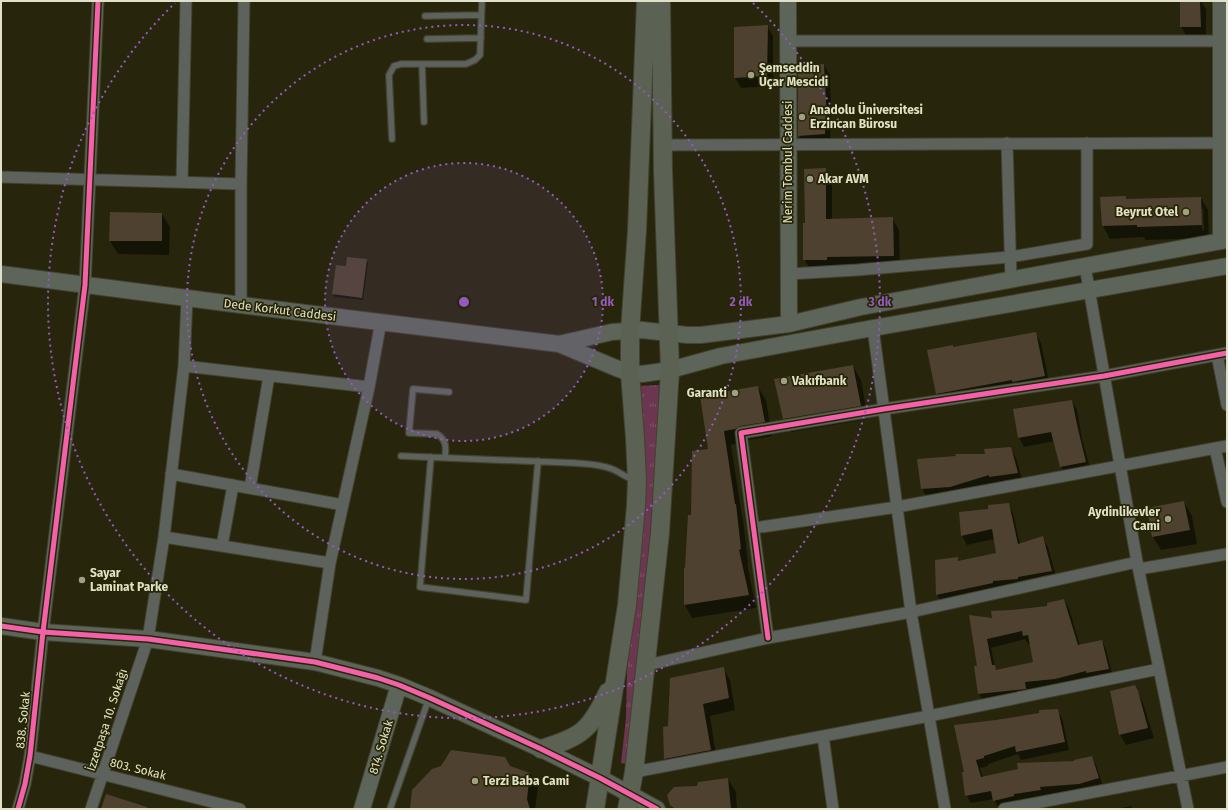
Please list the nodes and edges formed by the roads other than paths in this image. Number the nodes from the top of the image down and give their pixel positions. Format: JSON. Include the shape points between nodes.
{"nodes":[{"id":1,"x":98,"y":1,"type":"edge"},
{"id":2,"x":186,"y":1,"type":"edge"},
{"id":3,"x":244,"y":1,"type":"edge"},
{"id":4,"x":482,"y":1,"type":"edge"},
{"id":5,"x":646,"y":1,"type":"edge"},
{"id":6,"x":661,"y":1,"type":"edge"},
{"id":7,"x":788,"y":1,"type":"edge"},
{"id":8,"x":1221,"y":1,"type":"edge"},
{"id":9,"x":481,"y":15,"type":"junction"},
{"id":10,"x":425,"y":16,"type":"dead end"},
{"id":11,"x":1223,"y":36,"type":"edge"},
{"id":12,"x":482,"y":38,"type":"junction"},
{"id":13,"x":427,"y":39,"type":"dead end"},
{"id":14,"x":788,"y":41,"type":"junction"},
{"id":15,"x":422,"y":64,"type":"junction"},
{"id":16,"x":424,"y":122,"type":"dead end"},
{"id":17,"x":1223,"y":134,"type":"edge"},
{"id":18,"x":392,"y":139,"type":"dead end"},
{"id":19,"x":1007,"y":143,"type":"junction"},
{"id":20,"x":1087,"y":143,"type":"junction"},
{"id":21,"x":788,"y":144,"type":"junction"},
{"id":22,"x":663,"y":145,"type":"junction"},
{"id":23,"x":1,"y":177,"type":"edge"},
{"id":24,"x":91,"y":179,"type":"junction"},
{"id":25,"x":182,"y":182,"type":"junction"},
{"id":26,"x":241,"y":184,"type":"junction"},
{"id":27,"x":1224,"y":241,"type":"edge"},
{"id":28,"x":1010,"y":257,"type":"junction"},
{"id":29,"x":1085,"y":266,"type":"junction"},
{"id":30,"x":1227,"y":266,"type":"edge"},
{"id":31,"x":1,"y":274,"type":"edge"},
{"id":32,"x":789,"y":274,"type":"junction"},
{"id":33,"x":1011,"y":280,"type":"junction"},
{"id":34,"x":85,"y":285,"type":"junction"},
{"id":35,"x":1089,"y":290,"type":"junction"},
{"id":36,"x":187,"y":298,"type":"junction"},
{"id":37,"x":241,"y":306,"type":"junction"},
{"id":38,"x":381,"y":321,"type":"junction"},
{"id":39,"x":789,"y":324,"type":"junction"},
{"id":40,"x":873,"y":328,"type":"junction"},
{"id":41,"x":630,"y":331,"type":"junction"},
{"id":42,"x":670,"y":333,"type":"junction"},
{"id":43,"x":559,"y":344,"type":"junction"},
{"id":44,"x":1222,"y":354,"type":"edge"},
{"id":45,"x":184,"y":366,"type":"junction"},
{"id":46,"x":670,"y":370,"type":"junction"},
{"id":47,"x":630,"y":373,"type":"junction"},
{"id":48,"x":269,"y":376,"type":"junction"},
{"id":49,"x":1104,"y":376,"type":"junction"},
{"id":50,"x":369,"y":387,"type":"junction"},
{"id":51,"x":449,"y":392,"type":"dead end"},
{"id":52,"x":1227,"y":405,"type":"edge"},
{"id":53,"x":884,"y":409,"type":"junction"},
{"id":54,"x":1227,"y":446,"type":"edge"},
{"id":55,"x":1215,"y":448,"type":"junction"},
{"id":56,"x":401,"y":456,"type":"dead end"},
{"id":57,"x":431,"y":457,"type":"junction"},
{"id":58,"x":445,"y":458,"type":"junction"},
{"id":59,"x":538,"y":461,"type":"junction"},
{"id":60,"x":1120,"y":465,"type":"junction"},
{"id":61,"x":171,"y":474,"type":"junction"},
{"id":62,"x":637,"y":480,"type":"junction"},
{"id":63,"x":233,"y":485,"type":"junction"},
{"id":64,"x":250,"y":488,"type":"junction"},
{"id":65,"x":1227,"y":502,"type":"edge"},
{"id":66,"x":343,"y":505,"type":"junction"},
{"id":67,"x":897,"y":507,"type":"junction"},
{"id":68,"x":754,"y":528,"type":"junction"},
{"id":69,"x":164,"y":537,"type":"junction"},
{"id":70,"x":222,"y":546,"type":"junction"},
{"id":71,"x":1227,"y":554,"type":"edge"},
{"id":72,"x":330,"y":563,"type":"junction"},
{"id":73,"x":1138,"y":566,"type":"junction"},
{"id":74,"x":912,"y":612,"type":"junction"},
{"id":75,"x":1,"y":626,"type":"edge"},
{"id":76,"x":42,"y":632,"type":"junction"},
{"id":77,"x":768,"y":638,"type":"junction"},
{"id":78,"x":148,"y":639,"type":"junction"},
{"id":79,"x":315,"y":662,"type":"junction"},
{"id":80,"x":646,"y":665,"type":"junction"},
{"id":81,"x":1159,"y":669,"type":"junction"},
{"id":82,"x":618,"y":672,"type":"junction"},
{"id":83,"x":399,"y":685,"type":"junction"},
{"id":84,"x":430,"y":698,"type":"junction"},
{"id":85,"x":929,"y":716,"type":"junction"},
{"id":86,"x":823,"y":736,"type":"junction"},
{"id":87,"x":541,"y":749,"type":"junction"},
{"id":88,"x":30,"y":756,"type":"junction"},
{"id":89,"x":1227,"y":767,"type":"edge"},
{"id":90,"x":634,"y":772,"type":"junction"},
{"id":91,"x":103,"y":774,"type":"junction"},
{"id":92,"x":1182,"y":776,"type":"junction"},
{"id":93,"x":600,"y":778,"type":"junction"},
{"id":94,"x":628,"y":801,"type":"edge"},
{"id":95,"x":18,"y":809,"type":"edge"},
{"id":96,"x":91,"y":809,"type":"edge"},
{"id":97,"x":240,"y":809,"type":"edge"},
{"id":98,"x":362,"y":809,"type":"edge"},
{"id":99,"x":390,"y":809,"type":"edge"},
{"id":100,"x":595,"y":809,"type":"edge"},
{"id":101,"x":656,"y":809,"type":"edge"},
{"id":102,"x":833,"y":809,"type":"edge"},
{"id":103,"x":945,"y":809,"type":"edge"},
{"id":104,"x":1004,"y":809,"type":"edge"},
{"id":105,"x":1188,"y":809,"type":"edge"}],
"edges":[{"from":1,"to":24,"type":"street","name":"838. Sokak"},
{"from":2,"to":25,"type":"street"},
{"from":3,"to":26,"type":"street"},
{"from":4,"to":9,"type":"lane"},
{"from":5,"to":41,"type":"main road","via":[[637,230]]},
{"from":6,"to":22,"type":"main road"},
{"from":7,"to":14,"type":"main road","name":"Nerim Tombul Caddesi"},
{"from":8,"to":11,"type":"main road"},
{"from":9,"to":10,"type":"lane"},
{"from":9,"to":12,"type":"lane"},
{"from":11,"to":14,"type":"street"},
{"from":11,"to":17,"type":"main road"},
{"from":12,"to":13,"type":"lane"},
{"from":12,"to":15,"type":"lane","via":[[480,55],[466,64]]},
{"from":14,"to":21,"type":"main road","name":"Nerim Tombul Caddesi"},
{"from":15,"to":16,"type":"lane"},
{"from":15,"to":18,"type":"lane","via":[[394,66],[390,75]]},
{"from":17,"to":20,"type":"street"},
{"from":17,"to":27,"type":"main road"},
{"from":19,"to":20,"type":"street"},
{"from":19,"to":21,"type":"street"},
{"from":19,"to":28,"type":"street"},
{"from":20,"to":28,"type":"street","via":[[1087,244]]},
{"from":21,"to":22,"type":"street"},
{"from":21,"to":32,"type":"main road","name":"Nerim Tombul Caddesi"},
{"from":22,"to":42,"type":"main road"},
{"from":23,"to":24,"type":"street"},
{"from":24,"to":25,"type":"street"},
{"from":24,"to":34,"type":"street","name":"838. Sokak"},
{"from":25,"to":26,"type":"street"},
{"from":26,"to":37,"type":"street"},
{"from":27,"to":29,"type":"main road","name":"Dede Korkut Caddesi"},
{"from":28,"to":32,"type":"street"},
{"from":28,"to":33,"type":"street"},
{"from":29,"to":33,"type":"main road","name":"Dede Korkut Caddesi"},
{"from":29,"to":35,"type":"street"},
{"from":30,"to":35,"type":"main road","name":"Dede Korkut Caddesi"},
{"from":31,"to":34,"type":"main road","name":"Dede Korkut Caddesi"},
{"from":32,"to":39,"type":"main road","name":"Nerim Tombul Caddesi"},
{"from":33,"to":39,"type":"main road","name":"Dede Korkut Caddesi","via":[[861,307]]},
{"from":34,"to":36,"type":"main road","name":"Dede Korkut Caddesi"},
{"from":34,"to":76,"type":"street","name":"838. Sokak"},
{"from":35,"to":40,"type":"main road","name":"Dede Korkut Caddesi"},
{"from":35,"to":49,"type":"street"},
{"from":36,"to":37,"type":"main road","name":"Dede Korkut Caddesi"},
{"from":36,"to":45,"type":"street","name":"İzzetpaşa 10. Sokağı"},
{"from":37,"to":38,"type":"main road","name":"Dede Korkut Caddesi"},
{"from":38,"to":43,"type":"main road","name":"Dede Korkut Caddesi"},
{"from":38,"to":50,"type":"street"},
{"from":39,"to":42,"type":"main road","name":"Dede Korkut Caddesi","via":[[702,335]]},
{"from":40,"to":46,"type":"main road","name":"Dede Korkut Caddesi","via":[[721,356]]},
{"from":40,"to":53,"type":"street"},
{"from":41,"to":42,"type":"main road","name":"Dede Korkut Caddesi"},
{"from":41,"to":43,"type":"main road","name":"Dede Korkut Caddesi","via":[[612,332]]},
{"from":41,"to":47,"type":"main road"},
{"from":42,"to":46,"type":"main road"},
{"from":43,"to":47,"type":"main road","name":"Dede Korkut Caddesi"},
{"from":44,"to":49,"type":"street"},
{"from":44,"to":52,"type":"street"},
{"from":45,"to":48,"type":"street"},
{"from":45,"to":61,"type":"street","name":"İzzetpaşa 10. Sokağı"},
{"from":46,"to":47,"type":"main road","name":"Dede Korkut Caddesi","via":[[648,374]]},
{"from":46,"to":80,"type":"main road","via":[[660,533]]},
{"from":47,"to":62,"type":"main road"},
{"from":48,"to":50,"type":"street"},
{"from":48,"to":64,"type":"street"},
{"from":49,"to":53,"type":"street"},
{"from":49,"to":60,"type":"street"},
{"from":50,"to":66,"type":"street"},
{"from":51,"to":58,"type":"lane","via":[[413,389],[409,432],[440,436],[445,444]]},
{"from":53,"to":67,"type":"street"},
{"from":53,"to":68,"type":"street","via":[[741,433]]},
{"from":54,"to":55,"type":"street"},
{"from":55,"to":60,"type":"street"},
{"from":55,"to":65,"type":"street"},
{"from":56,"to":57,"type":"lane"},
{"from":57,"to":58,"type":"lane"},
{"from":57,"to":59,"type":"lane","via":[[420,587],[526,600]]},
{"from":58,"to":59,"type":"lane"},
{"from":59,"to":62,"type":"lane","via":[[598,465]]},
{"from":60,"to":67,"type":"street"},
{"from":60,"to":73,"type":"street"},
{"from":61,"to":63,"type":"street"},
{"from":61,"to":69,"type":"street","name":"İzzetpaşa 10. Sokağı"},
{"from":62,"to":82,"type":"main road","via":[[627,605]]},
{"from":63,"to":64,"type":"street"},
{"from":63,"to":70,"type":"street"},
{"from":64,"to":66,"type":"street"},
{"from":66,"to":72,"type":"street"},
{"from":67,"to":68,"type":"street"},
{"from":67,"to":74,"type":"street"},
{"from":68,"to":77,"type":"street"},
{"from":69,"to":70,"type":"street"},
{"from":69,"to":78,"type":"street","name":"İzzetpaşa 10. Sokağı"},
{"from":70,"to":72,"type":"street"},
{"from":71,"to":73,"type":"street"},
{"from":72,"to":79,"type":"street"},
{"from":73,"to":74,"type":"street"},
{"from":73,"to":81,"type":"street"},
{"from":74,"to":77,"type":"street"},
{"from":74,"to":85,"type":"street"},
{"from":75,"to":76,"type":"main road"},
{"from":76,"to":78,"type":"main road"},
{"from":76,"to":88,"type":"street","name":"838. Sokak"},
{"from":77,"to":80,"type":"street"},
{"from":78,"to":79,"type":"main road"},
{"from":78,"to":91,"type":"street","name":"İzzetpaşa 10. Sokağı"},
{"from":79,"to":83,"type":"main road"},
{"from":80,"to":90,"type":"main road"},
{"from":81,"to":85,"type":"street"},
{"from":81,"to":92,"type":"street"},
{"from":82,"to":87,"type":"main road","via":[[590,725],[566,742]]},
{"from":82,"to":93,"type":"main road"},
{"from":83,"to":84,"type":"main road"},
{"from":83,"to":98,"type":"main road","name":"814. Sokak"},
{"from":84,"to":87,"type":"main road"},
{"from":84,"to":99,"type":"lane"},
{"from":85,"to":86,"type":"street"},
{"from":85,"to":103,"type":"street"},
{"from":86,"to":90,"type":"street"},
{"from":86,"to":102,"type":"street"},
{"from":87,"to":93,"type":"main road"},
{"from":88,"to":91,"type":"street","name":"803. Sokak"},
{"from":88,"to":95,"type":"street","name":"838. Sokak"},
{"from":89,"to":92,"type":"street"},
{"from":90,"to":94,"type":"main road"},
{"from":91,"to":96,"type":"street","name":"İzzetpaşa 10. Sokağı"},
{"from":91,"to":97,"type":"street","name":"803. Sokak"},
{"from":92,"to":104,"type":"street"},
{"from":92,"to":105,"type":"street"},
{"from":93,"to":94,"type":"main road"},
{"from":93,"to":100,"type":"main road"},
{"from":94,"to":101,"type":"main road"}]}
